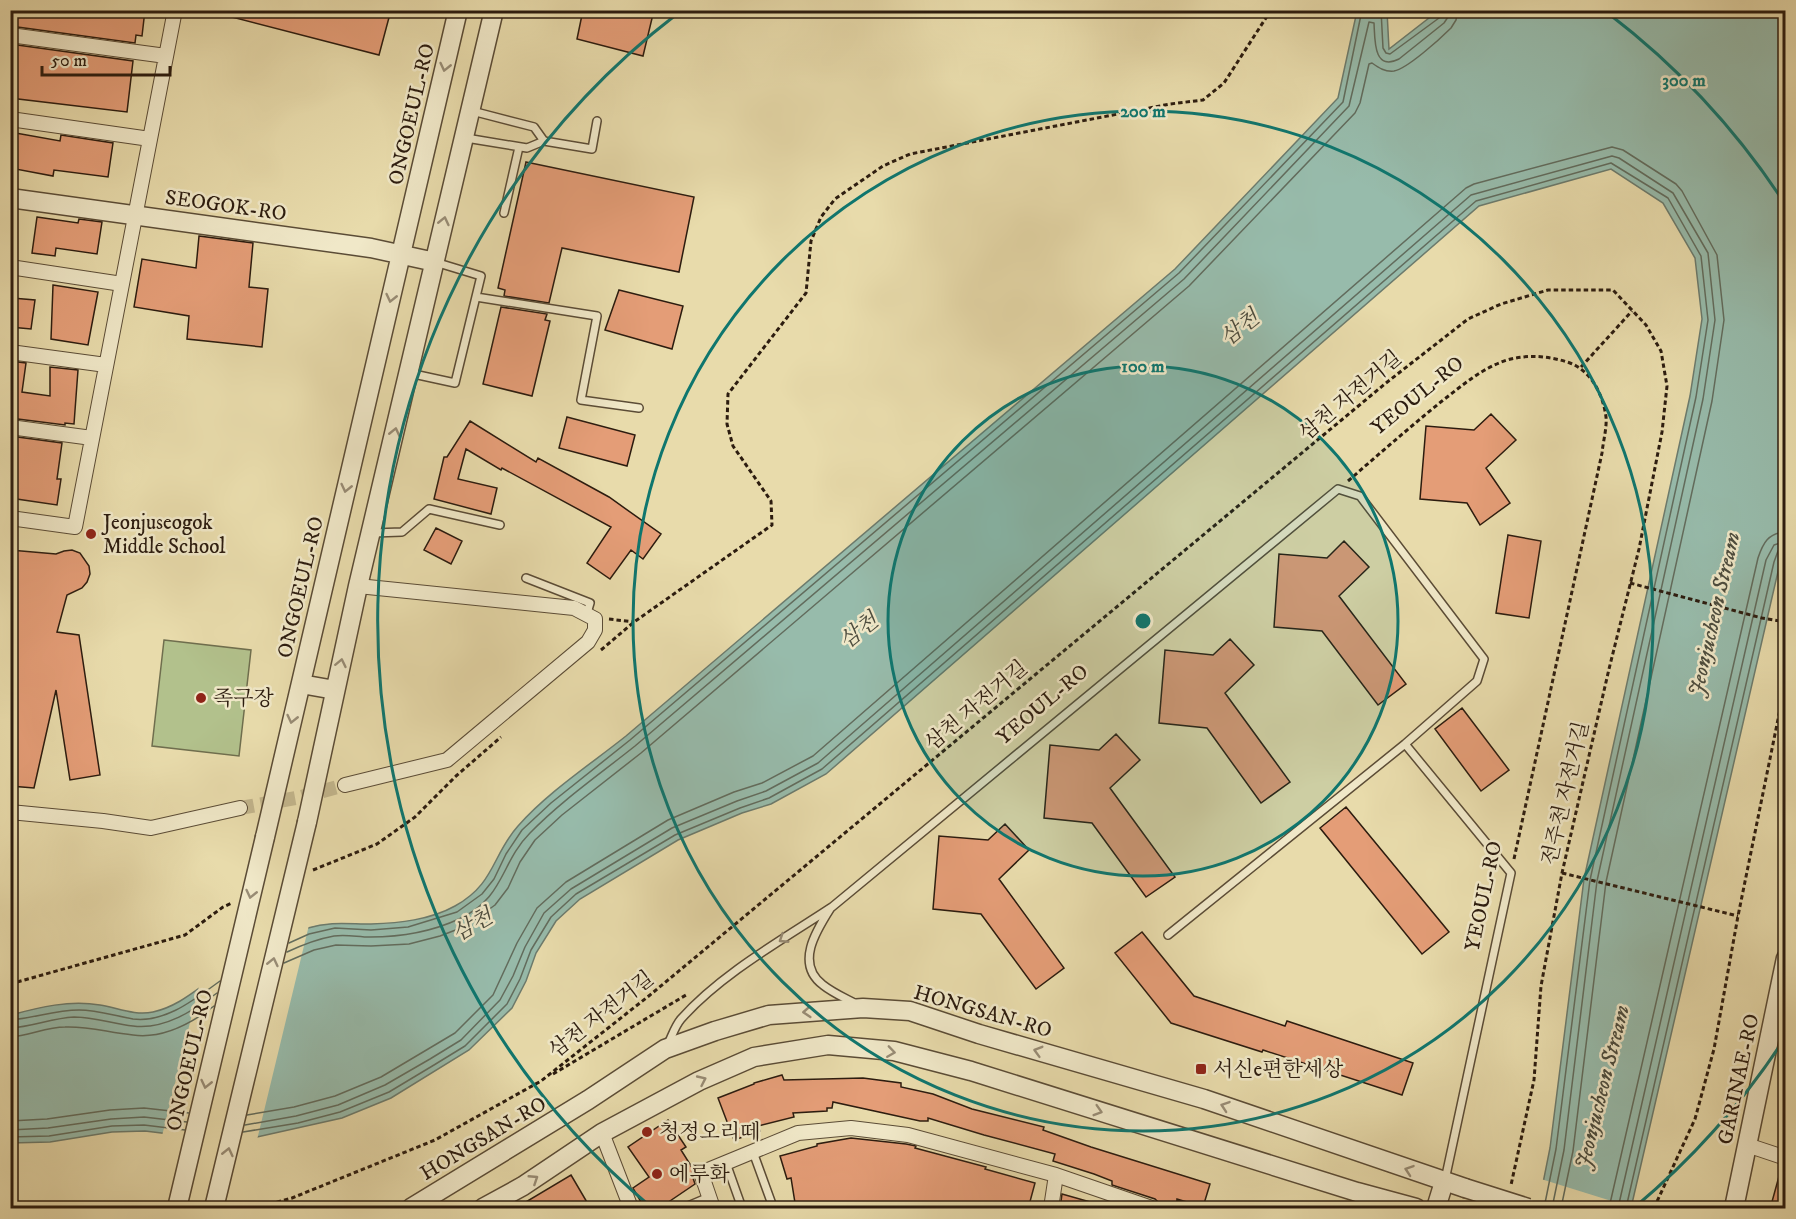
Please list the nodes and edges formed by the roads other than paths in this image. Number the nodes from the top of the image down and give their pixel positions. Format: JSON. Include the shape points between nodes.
{"nodes":[{"id":1,"x":175,"y":10,"type":"edge"},
{"id":2,"x":458,"y":10,"type":"edge"},
{"id":3,"x":494,"y":10,"type":"edge"},
{"id":4,"x":10,"y":35,"type":"edge"},
{"id":5,"x":166,"y":56,"type":"junction"},
{"id":6,"x":470,"y":111,"type":"junction"},
{"id":7,"x":11,"y":119,"type":"edge"},
{"id":8,"x":597,"y":121,"type":"dead end"},
{"id":9,"x":464,"y":138,"type":"junction"},
{"id":10,"x":150,"y":139,"type":"junction"},
{"id":11,"x":544,"y":141,"type":"junction"},
{"id":12,"x":519,"y":147,"type":"junction"},
{"id":13,"x":10,"y":198,"type":"edge"},
{"id":14,"x":504,"y":213,"type":"dead end"},
{"id":15,"x":136,"y":215,"type":"junction"},
{"id":16,"x":401,"y":255,"type":"junction"},
{"id":17,"x":435,"y":262,"type":"junction"},
{"id":18,"x":10,"y":267,"type":"edge"},
{"id":19,"x":122,"y":284,"type":"junction"},
{"id":20,"x":476,"y":297,"type":"junction"},
{"id":21,"x":10,"y":352,"type":"edge"},
{"id":22,"x":106,"y":365,"type":"junction"},
{"id":23,"x":409,"y":373,"type":"junction"},
{"id":24,"x":639,"y":408,"type":"dead end"},
{"id":25,"x":10,"y":427,"type":"edge"},
{"id":26,"x":92,"y":438,"type":"junction"},
{"id":27,"x":10,"y":518,"type":"edge"},
{"id":28,"x":500,"y":525,"type":"dead end"},
{"id":29,"x":370,"y":534,"type":"junction"},
{"id":30,"x":526,"y":578,"type":"dead end"},
{"id":31,"x":358,"y":586,"type":"junction"},
{"id":32,"x":592,"y":621,"type":"junction"},
{"id":33,"x":301,"y":684,"type":"junction"},
{"id":34,"x":335,"y":690,"type":"junction"},
{"id":35,"x":1405,"y":744,"type":"junction"},
{"id":36,"x":345,"y":785,"type":"tunnel mouth"},
{"id":37,"x":240,"y":808,"type":"tunnel mouth"},
{"id":38,"x":10,"y":812,"type":"edge"},
{"id":39,"x":832,"y":907,"type":"junction"},
{"id":40,"x":1168,"y":935,"type":"dead end"},
{"id":41,"x":1785,"y":958,"type":"edge"},
{"id":42,"x":862,"y":1008,"type":"junction"},
{"id":43,"x":665,"y":1049,"type":"junction"},
{"id":44,"x":602,"y":1133,"type":"junction"},
{"id":45,"x":1747,"y":1146,"type":"junction"},
{"id":46,"x":753,"y":1152,"type":"junction"},
{"id":47,"x":1785,"y":1158,"type":"edge"},
{"id":48,"x":726,"y":1163,"type":"junction"},
{"id":49,"x":1056,"y":1175,"type":"junction"},
{"id":50,"x":1444,"y":1182,"type":"junction"},
{"id":51,"x":711,"y":1203,"type":"edge"},
{"id":52,"x":1736,"y":1206,"type":"edge"},
{"id":53,"x":773,"y":1207,"type":"dead end"},
{"id":54,"x":177,"y":1209,"type":"edge"},
{"id":55,"x":214,"y":1209,"type":"edge"},
{"id":56,"x":411,"y":1209,"type":"edge"},
{"id":57,"x":483,"y":1209,"type":"edge"},
{"id":58,"x":631,"y":1209,"type":"edge"},
{"id":59,"x":683,"y":1209,"type":"edge"},
{"id":60,"x":742,"y":1209,"type":"edge"},
{"id":61,"x":1051,"y":1209,"type":"edge"},
{"id":62,"x":1152,"y":1209,"type":"edge"},
{"id":63,"x":1416,"y":1209,"type":"edge"},
{"id":64,"x":1436,"y":1209,"type":"edge"},
{"id":65,"x":1528,"y":1209,"type":"edge"}],
"edges":[{"from":1,"to":5,"type":"street"},
{"from":2,"to":16,"type":"street","name":"ONGOEUL-RO","one_way":true},
{"from":3,"to":6,"type":"street"},
{"from":4,"to":5,"type":"street"},
{"from":5,"to":10,"type":"street"},
{"from":6,"to":9,"type":"street"},
{"from":6,"to":11,"type":"lane","via":[[534,127]]},
{"from":7,"to":10,"type":"street"},
{"from":8,"to":11,"type":"lane","via":[[592,149]]},
{"from":9,"to":12,"type":"lane"},
{"from":17,"to":9,"type":"street","one_way":true},
{"from":10,"to":15,"type":"street"},
{"from":11,"to":12,"type":"lane"},
{"from":12,"to":14,"type":"lane"},
{"from":13,"to":15,"type":"street","name":"SEOGOK-RO"},
{"from":15,"to":16,"type":"street","name":"SEOGOK-RO"},
{"from":15,"to":19,"type":"street"},
{"from":16,"to":17,"type":"street","name":"SEOGOK-RO"},
{"from":16,"to":33,"type":"street","name":"ONGOEUL-RO","one_way":true},
{"from":17,"to":20,"type":"lane","via":[[481,276]]},
{"from":17,"to":23,"type":"street"},
{"from":18,"to":19,"type":"street"},
{"from":19,"to":22,"type":"street"},
{"from":20,"to":23,"type":"lane","via":[[455,383]]},
{"from":20,"to":24,"type":"lane","via":[[597,316],[581,400]]},
{"from":21,"to":22,"type":"street"},
{"from":22,"to":26,"type":"street"},
{"from":29,"to":23,"type":"street","one_way":true},
{"from":25,"to":26,"type":"street"},
{"from":26,"to":27,"type":"street","via":[[75,527]]},
{"from":28,"to":29,"type":"lane","via":[[429,509],[402,532]]},
{"from":29,"to":31,"type":"street"},
{"from":30,"to":32,"type":"lane","via":[[590,603]]},
{"from":31,"to":32,"type":"street","via":[[574,608]]},
{"from":34,"to":31,"type":"street","one_way":true},
{"from":32,"to":36,"type":"street","via":[[588,642],[447,760]]},
{"from":33,"to":34,"type":"street"},
{"from":33,"to":54,"type":"street","name":"ONGOEUL-RO","one_way":true,"bridge":true},
{"from":55,"to":34,"type":"street","one_way":true,"bridge":true},
{"from":35,"to":39,"type":"lane","name":"YEOUL-RO","via":[[1477,681],[1484,659],[1360,496],[1338,489]]},
{"from":35,"to":40,"type":"lane"},
{"from":35,"to":50,"type":"lane","name":"YEOUL-RO","via":[[1511,873]]},
{"from":37,"to":38,"type":"street","via":[[152,828]]},
{"from":39,"to":42,"type":"lane","via":[[809,951],[811,970],[821,985]]},
{"from":39,"to":43,"type":"lane","name":"YEOUL-RO","one_way":true,"via":[[749,961],[701,1000],[679,1021]]},
{"from":41,"to":45,"type":"street","name":"GARINAE-RO"},
{"from":42,"to":43,"type":"street","name":"HONGSAN-RO","one_way":true,"via":[[769,1015]]},
{"from":50,"to":42,"type":"street","name":"HONGSAN-RO","one_way":true,"via":[[1204,1099],[910,1011]]},
{"from":43,"to":56,"type":"street","name":"HONGSAN-RO"},
{"from":57,"to":44,"type":"street","one_way":true},
{"from":44,"to":58,"type":"street"},
{"from":44,"to":63,"type":"street","one_way":true,"via":[[699,1081],[754,1058],[828,1045],[894,1051],[971,1071]]},
{"from":45,"to":47,"type":"street"},
{"from":45,"to":52,"type":"street","name":"GARINAE-RO"},
{"from":46,"to":48,"type":"street"},
{"from":46,"to":49,"type":"street","via":[[798,1133],[851,1128],[908,1135]]},
{"from":46,"to":53,"type":"lane"},
{"from":48,"to":51,"type":"street","via":[[701,1173]]},
{"from":48,"to":60,"type":"lane"},
{"from":49,"to":61,"type":"street"},
{"from":49,"to":62,"type":"street"},
{"from":50,"to":64,"type":"street","name":"YEOUL-RO"},
{"from":50,"to":65,"type":"street","name":"HONGSAN-RO","bridge":true},
{"from":51,"to":59,"type":"lane"}]}
